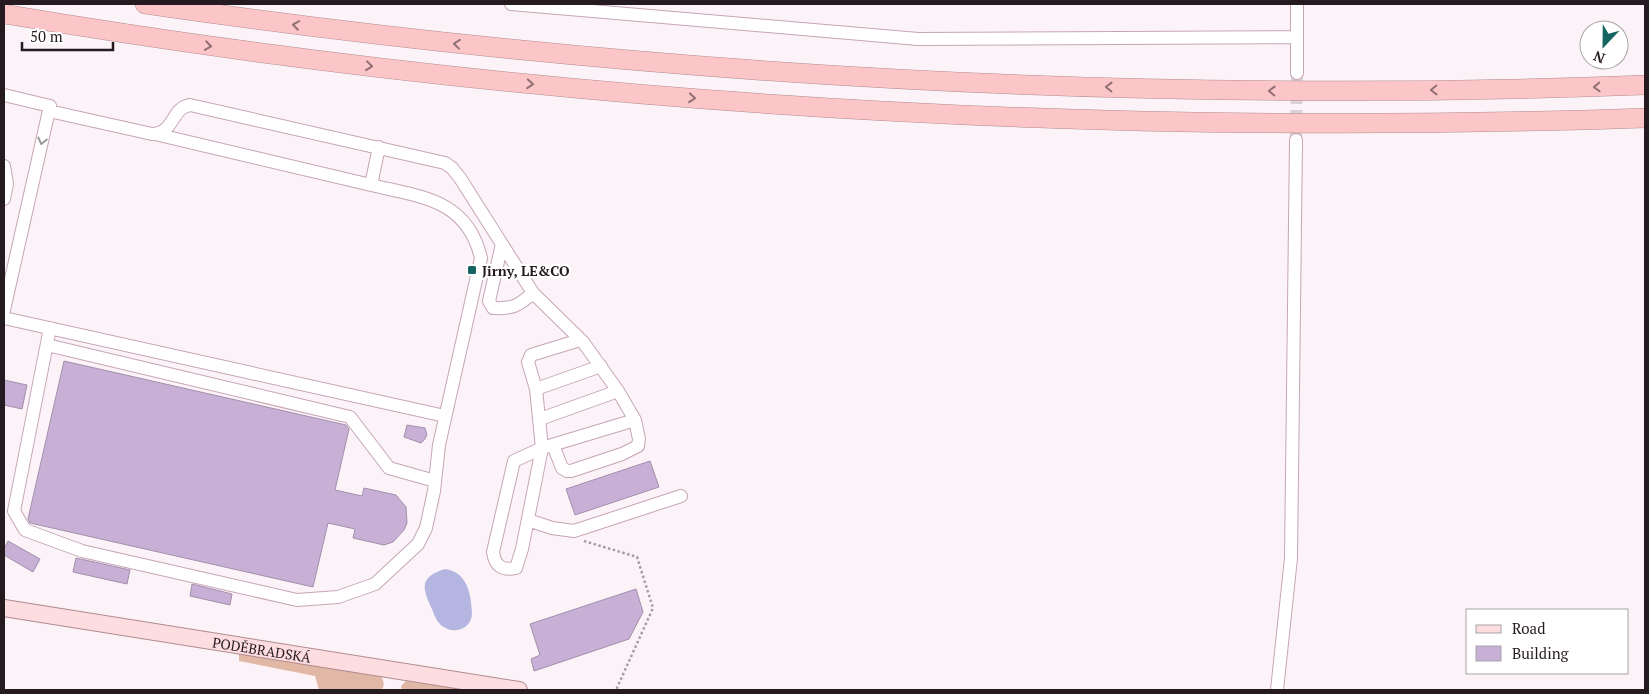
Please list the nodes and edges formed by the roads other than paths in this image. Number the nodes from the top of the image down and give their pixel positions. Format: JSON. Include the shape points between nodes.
{"nodes":[{"id":1,"x":145,"y":4,"type":"edge"},
{"id":2,"x":512,"y":4,"type":"edge"},
{"id":3,"x":1297,"y":4,"type":"edge"},
{"id":4,"x":4,"y":14,"type":"edge"},
{"id":5,"x":1297,"y":37,"type":"junction"},
{"id":6,"x":1296,"y":72,"type":"tunnel mouth"},
{"id":7,"x":1645,"y":85,"type":"edge"},
{"id":8,"x":4,"y":95,"type":"edge"},
{"id":9,"x":49,"y":111,"type":"junction"},
{"id":10,"x":1645,"y":118,"type":"edge"},
{"id":11,"x":152,"y":134,"type":"junction"},
{"id":12,"x":1296,"y":140,"type":"tunnel mouth"},
{"id":13,"x":378,"y":147,"type":"junction"},
{"id":14,"x":4,"y":166,"type":"edge"},
{"id":15,"x":371,"y":184,"type":"junction"},
{"id":16,"x":4,"y":199,"type":"edge"},
{"id":17,"x":502,"y":244,"type":"junction"},
{"id":18,"x":533,"y":293,"type":"junction"},
{"id":19,"x":4,"y":310,"type":"edge"},
{"id":20,"x":4,"y":318,"type":"edge"},
{"id":21,"x":50,"y":328,"type":"junction"},
{"id":22,"x":583,"y":342,"type":"junction"},
{"id":23,"x":47,"y":346,"type":"junction"},
{"id":24,"x":600,"y":366,"type":"junction"},
{"id":25,"x":536,"y":388,"type":"junction"},
{"id":26,"x":618,"y":391,"type":"junction"},
{"id":27,"x":445,"y":416,"type":"junction"},
{"id":28,"x":540,"y":419,"type":"junction"},
{"id":29,"x":635,"y":420,"type":"junction"},
{"id":30,"x":548,"y":447,"type":"junction"},
{"id":31,"x":435,"y":481,"type":"junction"},
{"id":32,"x":681,"y":496,"type":"dead end"},
{"id":33,"x":528,"y":520,"type":"junction"},
{"id":34,"x":4,"y":608,"type":"edge"},
{"id":35,"x":520,"y":690,"type":"edge"},
{"id":36,"x":1277,"y":690,"type":"edge"}],
"edges":[{"from":7,"to":1,"type":"highway","one_way":true,"via":[[1316,91],[936,82],[737,70],[522,50],[321,28]]},
{"from":2,"to":5,"type":"street","via":[[918,39]]},
{"from":3,"to":5,"type":"street"},
{"from":4,"to":10,"type":"highway","one_way":true,"via":[[315,60],[524,84],[734,102],[1056,119],[1315,123]]},
{"from":5,"to":6,"type":"street"},
{"from":8,"to":9,"type":"street","via":[[50,106]]},
{"from":9,"to":11,"type":"street"},
{"from":9,"to":19,"type":"street","one_way":true},
{"from":11,"to":13,"type":"street","via":[[166,130],[182,108],[190,104]]},
{"from":11,"to":15,"type":"street"},
{"from":12,"to":36,"type":"street","via":[[1292,558]]},
{"from":13,"to":15,"type":"street"},
{"from":13,"to":17,"type":"street","via":[[438,160],[452,168]]},
{"from":14,"to":16,"type":"street","via":[[7,184]]},
{"from":15,"to":27,"type":"street","via":[[431,199],[447,207],[462,218],[478,244],[481,258]]},
{"from":17,"to":18,"type":"street"},
{"from":17,"to":18,"type":"street","via":[[490,301],[493,308],[508,309],[521,304]]},
{"from":18,"to":22,"type":"street"},
{"from":20,"to":21,"type":"street"},
{"from":21,"to":23,"type":"street"},
{"from":21,"to":27,"type":"street"},
{"from":22,"to":24,"type":"street"},
{"from":22,"to":25,"type":"street","via":[[580,340],[531,355],[528,362]]},
{"from":23,"to":31,"type":"street","via":[[350,417],[390,468]]},
{"from":23,"to":31,"type":"street","via":[[14,511],[25,530],[82,552],[297,600],[338,597],[375,584],[418,544],[426,528]]},
{"from":24,"to":25,"type":"street"},
{"from":24,"to":26,"type":"street"},
{"from":25,"to":28,"type":"street"},
{"from":26,"to":28,"type":"street"},
{"from":26,"to":29,"type":"street"},
{"from":27,"to":31,"type":"street"},
{"from":28,"to":30,"type":"street"},
{"from":29,"to":30,"type":"street"},
{"from":29,"to":30,"type":"street","via":[[638,446],[571,471],[562,468]]},
{"from":30,"to":33,"type":"street"},
{"from":30,"to":33,"type":"street","via":[[514,461],[493,552],[500,568],[516,568]]},
{"from":32,"to":33,"type":"street","via":[[574,531]]},
{"from":34,"to":35,"type":"main road","name":"PODĚBRADSKÁ"}]}
